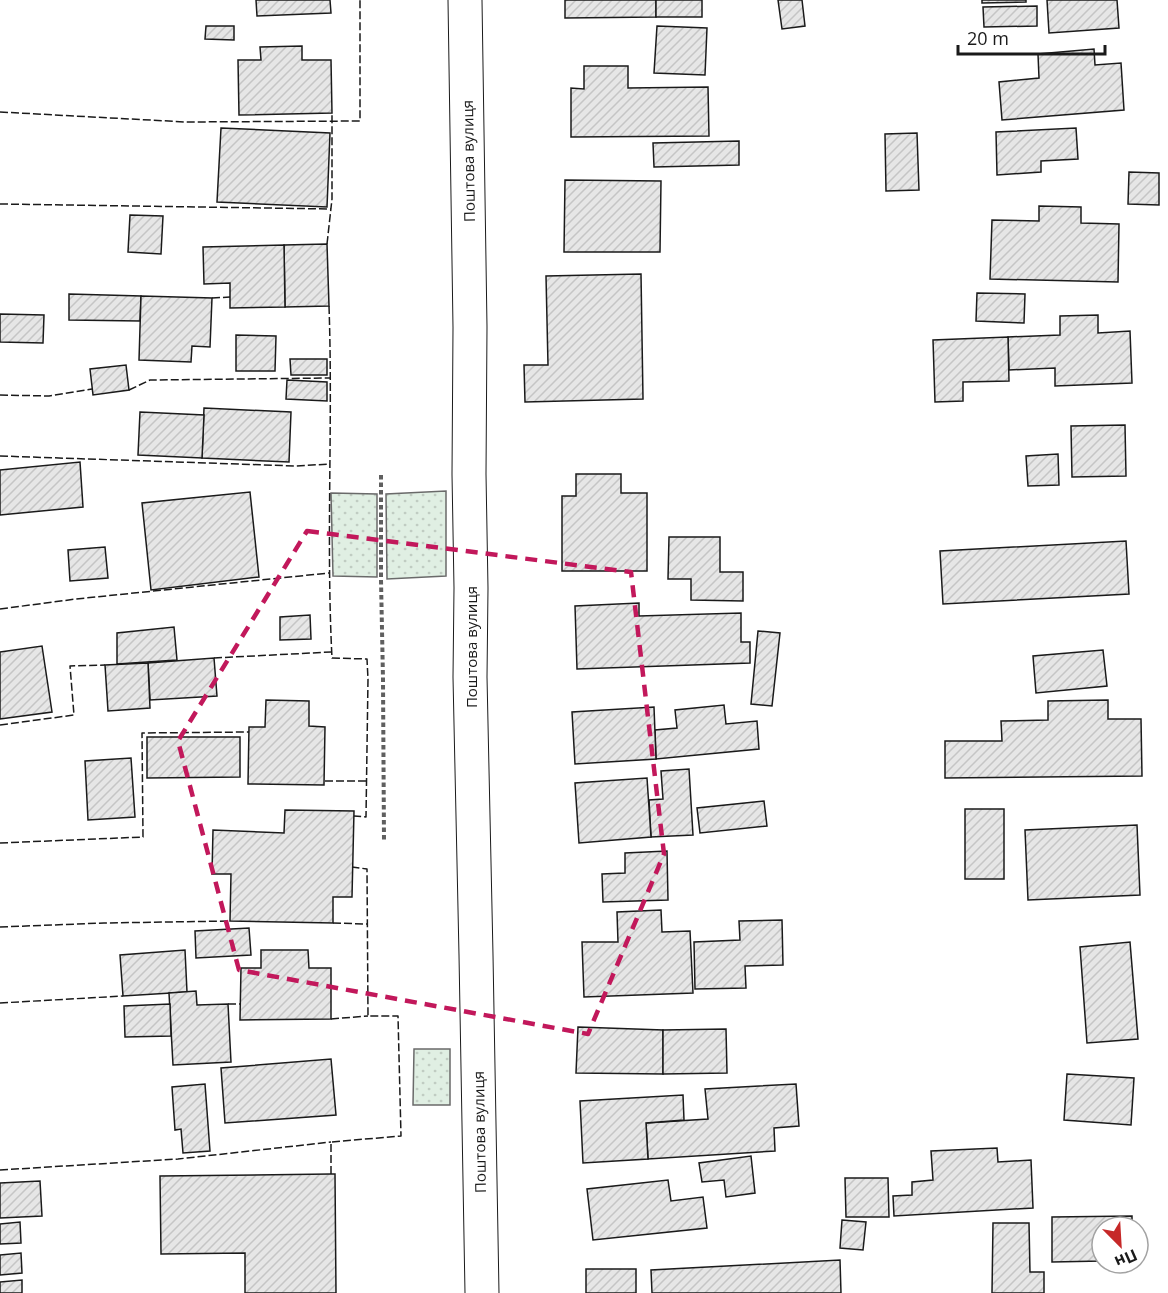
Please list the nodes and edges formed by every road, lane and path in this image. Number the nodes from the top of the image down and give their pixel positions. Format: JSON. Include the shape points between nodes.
{"nodes":[{"id":1,"x":465,"y":0,"type":"edge"},
{"id":2,"x":381,"y":475,"type":"dead end"},
{"id":3,"x":384,"y":841,"type":"dead end"},
{"id":4,"x":482,"y":1293,"type":"edge"}],
"edges":[{"from":1,"to":4,"type":"street","name":"Поштова вулиця","via":[[470,677]]},
{"from":2,"to":3,"type":"path"}]}
